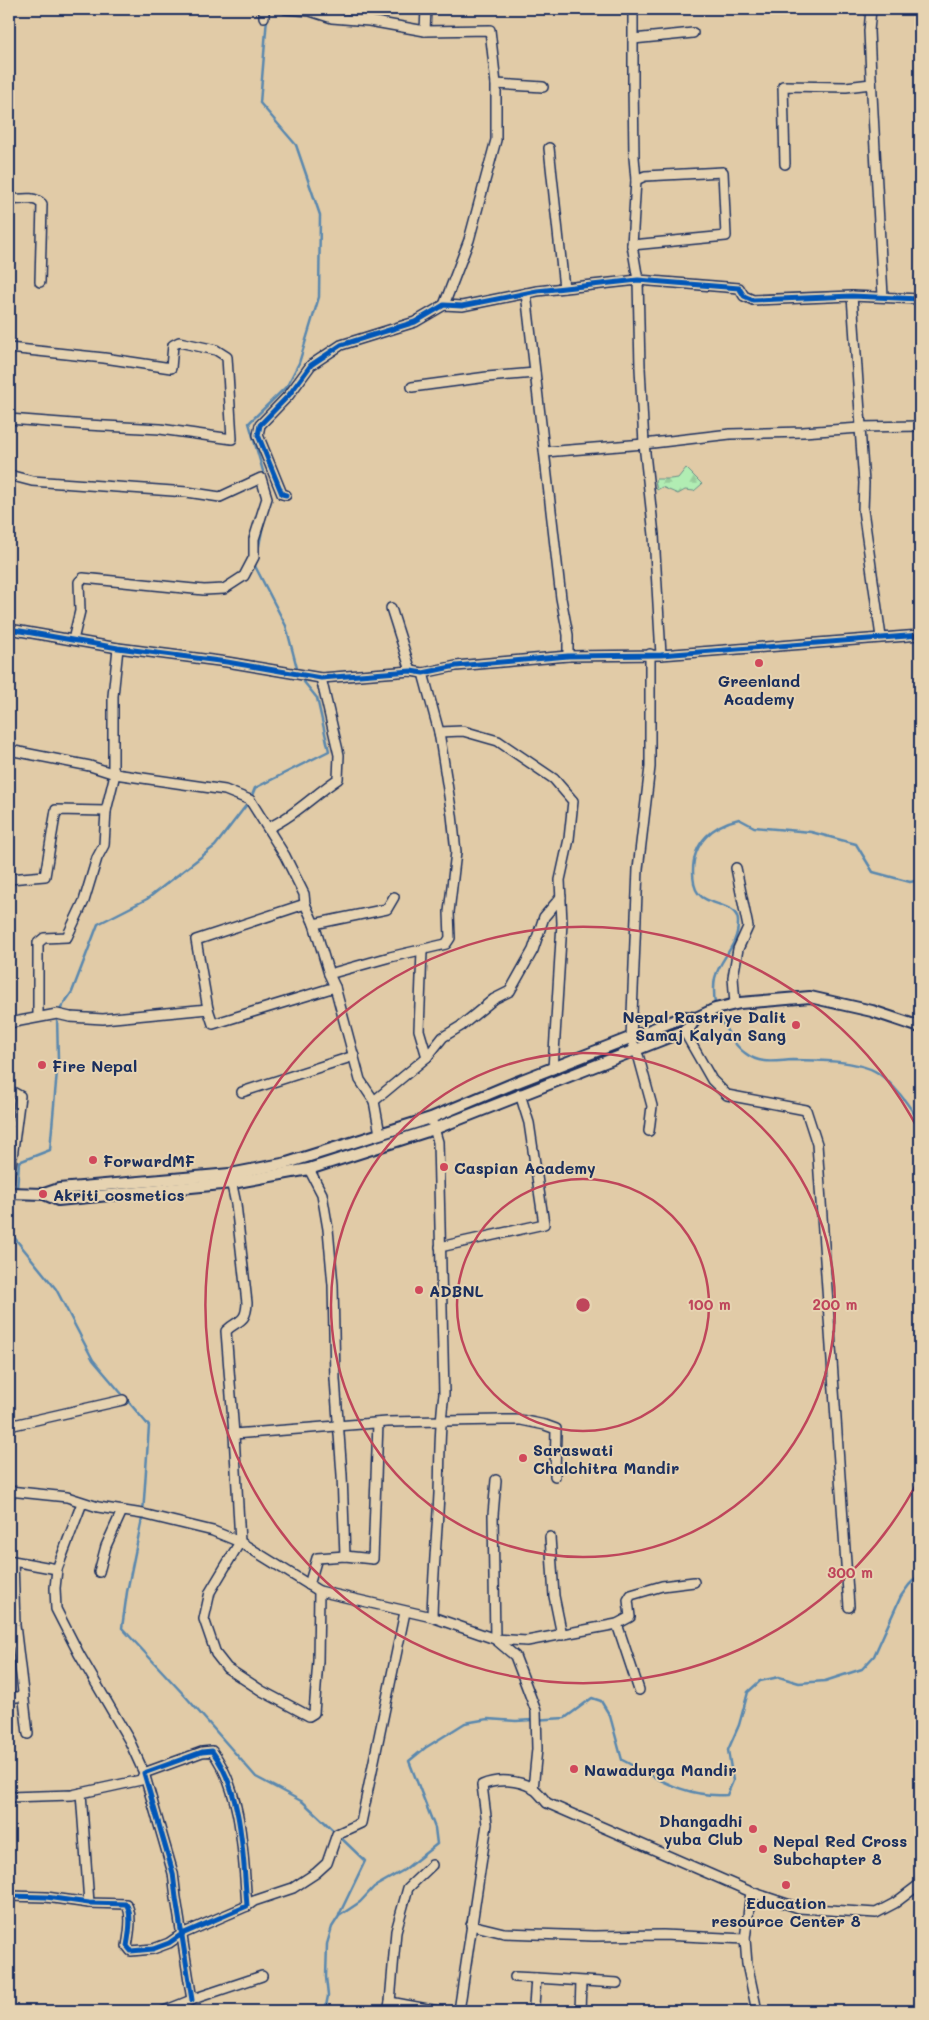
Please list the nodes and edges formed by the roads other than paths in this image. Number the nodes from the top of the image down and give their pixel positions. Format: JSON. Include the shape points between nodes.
{"nodes":[{"id":1,"x":286,"y":9,"type":"edge"},
{"id":2,"x":426,"y":9,"type":"edge"},
{"id":3,"x":634,"y":9,"type":"edge"},
{"id":4,"x":870,"y":9,"type":"edge"},
{"id":5,"x":425,"y":31,"type":"junction"},
{"id":6,"x":693,"y":33,"type":"dead end"},
{"id":7,"x":634,"y":38,"type":"junction"},
{"id":8,"x":496,"y":84,"type":"junction"},
{"id":9,"x":871,"y":84,"type":"junction"},
{"id":10,"x":543,"y":87,"type":"dead end"},
{"id":11,"x":549,"y":148,"type":"dead end"},
{"id":12,"x":784,"y":164,"type":"dead end"},
{"id":13,"x":636,"y":180,"type":"junction"},
{"id":14,"x":9,"y":200,"type":"edge"},
{"id":15,"x":632,"y":245,"type":"junction"},
{"id":16,"x":638,"y":280,"type":"junction"},
{"id":17,"x":40,"y":282,"type":"dead end"},
{"id":18,"x":564,"y":288,"type":"junction"},
{"id":19,"x":526,"y":293,"type":"junction"},
{"id":20,"x":852,"y":296,"type":"junction"},
{"id":21,"x":883,"y":296,"type":"junction"},
{"id":22,"x":920,"y":299,"type":"edge"},
{"id":23,"x":444,"y":305,"type":"junction"},
{"id":24,"x":9,"y":348,"type":"edge"},
{"id":25,"x":535,"y":373,"type":"junction"},
{"id":26,"x":412,"y":387,"type":"dead end"},
{"id":27,"x":9,"y":419,"type":"edge"},
{"id":28,"x":920,"y":426,"type":"edge"},
{"id":29,"x":860,"y":428,"type":"junction"},
{"id":30,"x":644,"y":444,"type":"junction"},
{"id":31,"x":546,"y":452,"type":"junction"},
{"id":32,"x":9,"y":475,"type":"edge"},
{"id":33,"x":286,"y":495,"type":"dead end"},
{"id":34,"x":392,"y":608,"type":"dead end"},
{"id":35,"x":9,"y":630,"type":"edge"},
{"id":36,"x":920,"y":635,"type":"edge"},
{"id":37,"x":881,"y":637,"type":"junction"},
{"id":38,"x":73,"y":640,"type":"junction"},
{"id":39,"x":118,"y":648,"type":"junction"},
{"id":40,"x":650,"y":654,"type":"junction"},
{"id":41,"x":661,"y":655,"type":"junction"},
{"id":42,"x":568,"y":656,"type":"junction"},
{"id":43,"x":411,"y":671,"type":"junction"},
{"id":44,"x":423,"y":673,"type":"junction"},
{"id":45,"x":321,"y":678,"type":"junction"},
{"id":46,"x":439,"y":732,"type":"junction"},
{"id":47,"x":9,"y":750,"type":"edge"},
{"id":48,"x":115,"y":774,"type":"junction"},
{"id":49,"x":106,"y":811,"type":"junction"},
{"id":50,"x":268,"y":828,"type":"junction"},
{"id":51,"x":736,"y":868,"type":"dead end"},
{"id":52,"x":9,"y":879,"type":"edge"},
{"id":53,"x":394,"y":896,"type":"dead end"},
{"id":54,"x":561,"y":897,"type":"junction"},
{"id":55,"x":305,"y":904,"type":"junction"},
{"id":56,"x":314,"y":924,"type":"junction"},
{"id":57,"x":422,"y":951,"type":"junction"},
{"id":58,"x":329,"y":974,"type":"junction"},
{"id":59,"x":334,"y":987,"type":"junction"},
{"id":60,"x":736,"y":1004,"type":"junction"},
{"id":61,"x":208,"y":1009,"type":"junction"},
{"id":62,"x":38,"y":1017,"type":"junction"},
{"id":63,"x":696,"y":1018,"type":"junction"},
{"id":64,"x":9,"y":1023,"type":"edge"},
{"id":65,"x":920,"y":1027,"type":"edge"},
{"id":66,"x":684,"y":1031,"type":"junction"},
{"id":67,"x":631,"y":1038,"type":"junction"},
{"id":68,"x":634,"y":1049,"type":"junction"},
{"id":69,"x":354,"y":1056,"type":"junction"},
{"id":70,"x":427,"y":1057,"type":"junction"},
{"id":71,"x":553,"y":1069,"type":"junction"},
{"id":72,"x":9,"y":1090,"type":"edge"},
{"id":73,"x":242,"y":1092,"type":"dead end"},
{"id":74,"x":520,"y":1094,"type":"junction"},
{"id":75,"x":374,"y":1101,"type":"junction"},
{"id":76,"x":431,"y":1118,"type":"junction"},
{"id":77,"x":434,"y":1129,"type":"junction"},
{"id":78,"x":649,"y":1131,"type":"dead end"},
{"id":79,"x":380,"y":1134,"type":"junction"},
{"id":80,"x":309,"y":1168,"type":"junction"},
{"id":81,"x":231,"y":1178,"type":"junction"},
{"id":82,"x":9,"y":1181,"type":"edge"},
{"id":83,"x":10,"y":1193,"type":"edge"},
{"id":84,"x":440,"y":1247,"type":"junction"},
{"id":85,"x":123,"y":1400,"type":"dead end"},
{"id":86,"x":440,"y":1422,"type":"junction"},
{"id":87,"x":378,"y":1423,"type":"junction"},
{"id":88,"x":9,"y":1426,"type":"edge"},
{"id":89,"x":338,"y":1426,"type":"junction"},
{"id":90,"x":234,"y":1434,"type":"junction"},
{"id":91,"x":555,"y":1476,"type":"dead end"},
{"id":92,"x":496,"y":1480,"type":"dead end"},
{"id":93,"x":9,"y":1491,"type":"edge"},
{"id":94,"x":82,"y":1503,"type":"junction"},
{"id":95,"x":122,"y":1511,"type":"junction"},
{"id":96,"x":550,"y":1537,"type":"dead end"},
{"id":97,"x":240,"y":1542,"type":"junction"},
{"id":98,"x":345,"y":1556,"type":"junction"},
{"id":99,"x":11,"y":1561,"type":"edge"},
{"id":100,"x":57,"y":1569,"type":"junction"},
{"id":101,"x":99,"y":1572,"type":"dead end"},
{"id":102,"x":694,"y":1582,"type":"dead end"},
{"id":103,"x":309,"y":1585,"type":"junction"},
{"id":104,"x":319,"y":1591,"type":"junction"},
{"id":105,"x":849,"y":1608,"type":"dead end"},
{"id":106,"x":405,"y":1612,"type":"junction"},
{"id":107,"x":432,"y":1617,"type":"junction"},
{"id":108,"x":617,"y":1624,"type":"junction"},
{"id":109,"x":12,"y":1626,"type":"edge"},
{"id":110,"x":562,"y":1635,"type":"junction"},
{"id":111,"x":495,"y":1640,"type":"junction"},
{"id":112,"x":639,"y":1690,"type":"dead end"},
{"id":113,"x":24,"y":1696,"type":"junction"},
{"id":114,"x":9,"y":1698,"type":"edge"},
{"id":115,"x":28,"y":1734,"type":"dead end"},
{"id":116,"x":144,"y":1773,"type":"junction"},
{"id":117,"x":533,"y":1789,"type":"junction"},
{"id":118,"x":81,"y":1793,"type":"junction"},
{"id":119,"x":9,"y":1797,"type":"edge"},
{"id":120,"x":432,"y":1865,"type":"dead end"},
{"id":121,"x":920,"y":1884,"type":"edge"},
{"id":122,"x":751,"y":1892,"type":"junction"},
{"id":123,"x":9,"y":1896,"type":"edge"},
{"id":124,"x":89,"y":1903,"type":"junction"},
{"id":125,"x":247,"y":1906,"type":"junction"},
{"id":126,"x":471,"y":1925,"type":"junction"},
{"id":127,"x":182,"y":1934,"type":"junction"},
{"id":128,"x":745,"y":1939,"type":"junction"},
{"id":129,"x":262,"y":1976,"type":"dead end"},
{"id":130,"x":515,"y":1976,"type":"dead end"},
{"id":131,"x":536,"y":1978,"type":"junction"},
{"id":132,"x":581,"y":1982,"type":"junction"},
{"id":133,"x":617,"y":1983,"type":"dead end"},
{"id":134,"x":192,"y":2000,"type":"junction"},
{"id":135,"x":534,"y":2005,"type":"dead end"},
{"id":136,"x":389,"y":2007,"type":"edge"},
{"id":137,"x":164,"y":2011,"type":"edge"},
{"id":138,"x":438,"y":2011,"type":"edge"},
{"id":139,"x":459,"y":2011,"type":"edge"},
{"id":140,"x":580,"y":2011,"type":"edge"},
{"id":141,"x":757,"y":2011,"type":"edge"}],
"edges":[{"from":1,"to":5,"type":"street"},
{"from":2,"to":5,"type":"street"},
{"from":3,"to":7,"type":"street"},
{"from":4,"to":9,"type":"street"},
{"from":5,"to":8,"type":"street","via":[[490,30]]},
{"from":6,"to":7,"type":"street"},
{"from":7,"to":13,"type":"street"},
{"from":8,"to":10,"type":"street"},
{"from":8,"to":23,"type":"street","via":[[496,140],[469,240]]},
{"from":9,"to":12,"type":"street","via":[[783,86]]},
{"from":9,"to":21,"type":"street"},
{"from":11,"to":18,"type":"street"},
{"from":13,"to":15,"type":"street"},
{"from":13,"to":15,"type":"street","via":[[644,176],[723,172],[726,236]]},
{"from":14,"to":17,"type":"street","via":[[28,198],[42,204]]},
{"from":15,"to":16,"type":"street"},
{"from":16,"to":18,"type":"street"},
{"from":16,"to":20,"type":"street","via":[[740,288],[744,296],[753,300]]},
{"from":16,"to":30,"type":"street"},
{"from":18,"to":19,"type":"street"},
{"from":19,"to":23,"type":"street","via":[[462,306]]},
{"from":19,"to":25,"type":"street"},
{"from":20,"to":21,"type":"street"},
{"from":20,"to":29,"type":"street"},
{"from":21,"to":22,"type":"street"},
{"from":23,"to":33,"type":"street","via":[[415,322],[342,345],[310,365],[289,395],[260,425],[258,435],[282,494]]},
{"from":24,"to":27,"type":"street","via":[[171,368],[173,345],[179,342],[216,350],[227,357],[232,439],[160,429]]},
{"from":25,"to":26,"type":"street"},
{"from":25,"to":31,"type":"street"},
{"from":28,"to":29,"type":"street"},
{"from":29,"to":30,"type":"street","via":[[730,434]]},
{"from":29,"to":37,"type":"street","via":[[863,510]]},
{"from":30,"to":31,"type":"street"},
{"from":30,"to":41,"type":"street","via":[[654,535]]},
{"from":31,"to":42,"type":"street"},
{"from":32,"to":38,"type":"street","via":[[32,481],[220,497],[261,478],[267,498],[254,539],[254,557],[244,576],[224,589],[204,590],[83,578],[79,582],[80,611]]},
{"from":34,"to":43,"type":"street"},
{"from":35,"to":38,"type":"street"},
{"from":36,"to":37,"type":"street"},
{"from":37,"to":41,"type":"street"},
{"from":38,"to":39,"type":"street"},
{"from":39,"to":45,"type":"street"},
{"from":39,"to":48,"type":"street","via":[[112,704]]},
{"from":40,"to":41,"type":"street"},
{"from":40,"to":42,"type":"street"},
{"from":40,"to":67,"type":"street","via":[[650,767],[638,869]]},
{"from":42,"to":44,"type":"street","via":[[456,666]]},
{"from":43,"to":44,"type":"street"},
{"from":43,"to":45,"type":"street"},
{"from":44,"to":46,"type":"street"},
{"from":45,"to":50,"type":"street","via":[[339,755],[338,779],[285,820]]},
{"from":46,"to":54,"type":"street","via":[[463,731],[498,741],[554,779],[573,801],[560,880]]},
{"from":46,"to":57,"type":"street","via":[[456,852],[449,912],[450,938],[446,944]]},
{"from":47,"to":48,"type":"street"},
{"from":48,"to":49,"type":"street"},
{"from":48,"to":50,"type":"street","via":[[225,790],[250,800]]},
{"from":49,"to":52,"type":"street","via":[[56,810],[45,876]]},
{"from":49,"to":62,"type":"street","via":[[104,845],[67,937],[44,938],[38,943]]},
{"from":50,"to":55,"type":"street","via":[[289,863],[304,894]]},
{"from":51,"to":60,"type":"street","via":[[748,927],[738,949],[733,977]]},
{"from":53,"to":56,"type":"street","via":[[387,909]]},
{"from":54,"to":70,"type":"street","via":[[544,917],[532,950],[510,991],[494,998],[443,1037]]},
{"from":54,"to":71,"type":"street"},
{"from":55,"to":56,"type":"street"},
{"from":55,"to":61,"type":"street","via":[[196,940]]},
{"from":56,"to":58,"type":"street"},
{"from":57,"to":58,"type":"street"},
{"from":57,"to":70,"type":"street","via":[[419,1030]]},
{"from":58,"to":59,"type":"street"},
{"from":59,"to":61,"type":"street","via":[[213,1024]]},
{"from":59,"to":69,"type":"street"},
{"from":60,"to":63,"type":"main road","via":[[704,1012]]},
{"from":60,"to":65,"type":"main road","via":[[810,997],[872,1011]]},
{"from":61,"to":62,"type":"street","via":[[103,1019],[57,1014]]},
{"from":62,"to":64,"type":"street"},
{"from":63,"to":66,"type":"main road"},
{"from":63,"to":67,"type":"main road","via":[[685,1017]]},
{"from":66,"to":68,"type":"main road"},
{"from":66,"to":105,"type":"street","via":[[712,1080],[727,1095],[806,1110],[817,1144]]},
{"from":67,"to":68,"type":"street"},
{"from":67,"to":71,"type":"main road"},
{"from":68,"to":74,"type":"main road"},
{"from":68,"to":78,"type":"street","via":[[652,1106]]},
{"from":69,"to":73,"type":"street"},
{"from":69,"to":75,"type":"street","via":[[360,1080]]},
{"from":70,"to":75,"type":"street"},
{"from":71,"to":76,"type":"main road"},
{"from":72,"to":82,"type":"street","via":[[20,1096]]},
{"from":74,"to":77,"type":"main road"},
{"from":74,"to":84,"type":"street","via":[[529,1123],[544,1224]]},
{"from":75,"to":79,"type":"street"},
{"from":76,"to":77,"type":"street"},
{"from":76,"to":79,"type":"main road"},
{"from":77,"to":80,"type":"main road"},
{"from":77,"to":84,"type":"street","via":[[438,1142]]},
{"from":79,"to":81,"type":"main road"},
{"from":80,"to":81,"type":"main road"},
{"from":80,"to":89,"type":"street","via":[[322,1194],[328,1229]]},
{"from":81,"to":83,"type":"main road","via":[[59,1189],[44,1194]]},
{"from":81,"to":90,"type":"street","via":[[247,1303],[246,1315],[226,1331]]},
{"from":84,"to":86,"type":"street","via":[[444,1394]]},
{"from":85,"to":88,"type":"street"},
{"from":86,"to":87,"type":"street"},
{"from":86,"to":91,"type":"street","via":[[521,1420],[556,1429]]},
{"from":86,"to":107,"type":"street"},
{"from":87,"to":89,"type":"street"},
{"from":87,"to":98,"type":"street","via":[[373,1559]]},
{"from":89,"to":90,"type":"street"},
{"from":89,"to":98,"type":"street"},
{"from":90,"to":97,"type":"street"},
{"from":92,"to":111,"type":"street","via":[[493,1515]]},
{"from":93,"to":94,"type":"street","via":[[67,1497]]},
{"from":94,"to":95,"type":"street"},
{"from":94,"to":100,"type":"street"},
{"from":95,"to":97,"type":"street","via":[[179,1522]]},
{"from":95,"to":101,"type":"street","via":[[106,1546]]},
{"from":96,"to":110,"type":"street","via":[[554,1596]]},
{"from":97,"to":103,"type":"street"},
{"from":97,"to":104,"type":"street","via":[[210,1592],[204,1620],[216,1654],[227,1668],[309,1716],[314,1713]]},
{"from":98,"to":103,"type":"street","via":[[317,1558]]},
{"from":99,"to":100,"type":"street"},
{"from":99,"to":109,"type":"street"},
{"from":100,"to":116,"type":"street","via":[[56,1609]]},
{"from":102,"to":108,"type":"street","via":[[662,1586],[631,1595],[628,1600],[630,1617]]},
{"from":103,"to":104,"type":"street"},
{"from":104,"to":106,"type":"street"},
{"from":106,"to":107,"type":"street"},
{"from":106,"to":125,"type":"street","via":[[360,1823],[337,1834],[326,1863],[316,1873],[292,1888]]},
{"from":107,"to":111,"type":"street"},
{"from":108,"to":110,"type":"street"},
{"from":108,"to":112,"type":"street"},
{"from":109,"to":113,"type":"street"},
{"from":110,"to":111,"type":"street","via":[[527,1641]]},
{"from":111,"to":117,"type":"street","via":[[515,1656],[536,1711]]},
{"from":113,"to":114,"type":"street"},
{"from":113,"to":115,"type":"street"},
{"from":116,"to":118,"type":"street","via":[[142,1780]]},
{"from":116,"to":125,"type":"street","via":[[206,1751],[214,1754],[236,1804]]},
{"from":116,"to":127,"type":"street","via":[[173,1873]]},
{"from":117,"to":122,"type":"street","via":[[547,1803]]},
{"from":117,"to":126,"type":"street","via":[[509,1780],[482,1785],[487,1824]]},
{"from":118,"to":119,"type":"street"},
{"from":118,"to":124,"type":"street"},
{"from":120,"to":136,"type":"street","via":[[408,1888],[396,1931]]},
{"from":121,"to":122,"type":"street","via":[[896,1903],[876,1913],[799,1908]]},
{"from":122,"to":128,"type":"street"},
{"from":123,"to":124,"type":"street"},
{"from":124,"to":127,"type":"street","via":[[127,1906],[127,1946],[131,1950],[153,1949]]},
{"from":125,"to":127,"type":"street"},
{"from":126,"to":128,"type":"street","via":[[504,1933]]},
{"from":126,"to":139,"type":"street"},
{"from":127,"to":134,"type":"street"},
{"from":128,"to":141,"type":"street"},
{"from":129,"to":134,"type":"street"},
{"from":130,"to":131,"type":"street"},
{"from":131,"to":132,"type":"street"},
{"from":131,"to":135,"type":"street"},
{"from":132,"to":133,"type":"street"},
{"from":132,"to":140,"type":"street"},
{"from":134,"to":137,"type":"street"},
{"from":136,"to":138,"type":"street"}]}
